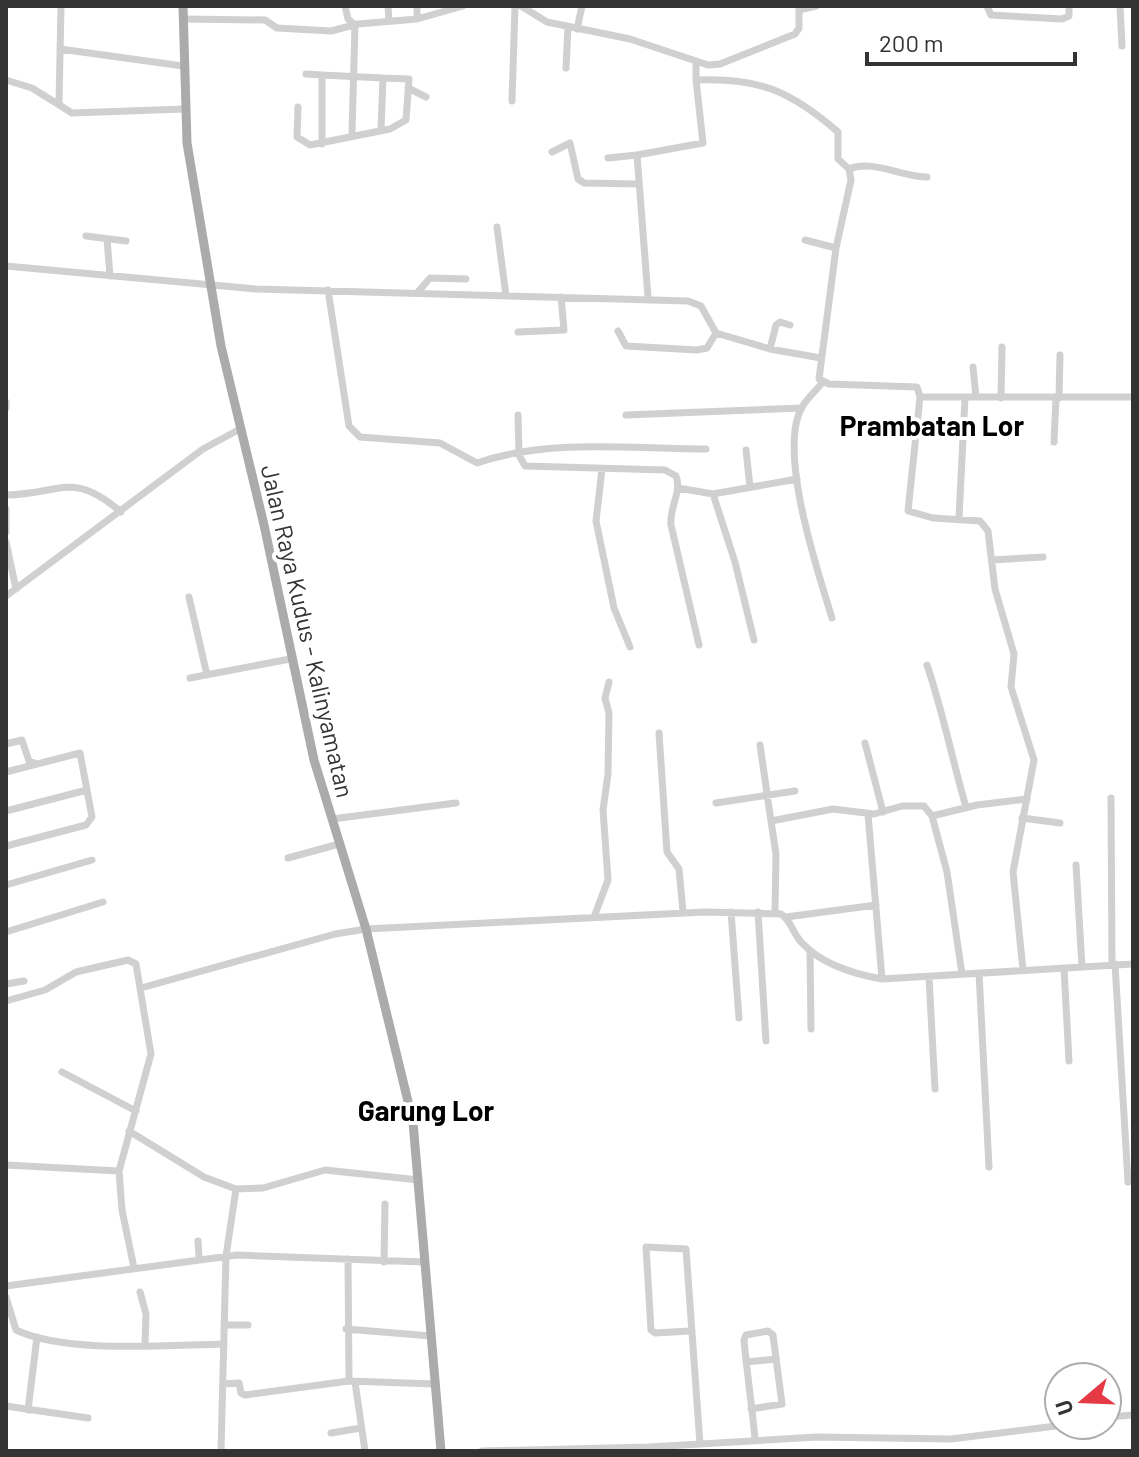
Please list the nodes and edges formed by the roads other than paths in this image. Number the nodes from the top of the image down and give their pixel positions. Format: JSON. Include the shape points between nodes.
{"nodes":[{"id":1,"x":61,"y":6,"type":"edge"},
{"id":2,"x":183,"y":6,"type":"edge"},
{"id":3,"x":345,"y":6,"type":"edge"},
{"id":4,"x":388,"y":6,"type":"edge"},
{"id":5,"x":417,"y":6,"type":"edge"},
{"id":6,"x":463,"y":6,"type":"edge"},
{"id":7,"x":515,"y":6,"type":"edge"},
{"id":8,"x":521,"y":6,"type":"edge"},
{"id":9,"x":582,"y":6,"type":"edge"},
{"id":10,"x":816,"y":6,"type":"edge"},
{"id":11,"x":987,"y":6,"type":"edge"},
{"id":12,"x":1069,"y":6,"type":"edge"},
{"id":13,"x":1120,"y":6,"type":"edge"},
{"id":14,"x":799,"y":8,"type":"edge"},
{"id":15,"x":183,"y":19,"type":"junction"},
{"id":16,"x":417,"y":19,"type":"junction"},
{"id":17,"x":389,"y":21,"type":"junction"},
{"id":18,"x":355,"y":25,"type":"junction"},
{"id":19,"x":572,"y":28,"type":"junction"},
{"id":20,"x":1122,"y":46,"type":"dead end"},
{"id":21,"x":60,"y":49,"type":"junction"},
{"id":22,"x":183,"y":66,"type":"junction"},
{"id":23,"x":566,"y":68,"type":"dead end"},
{"id":24,"x":695,"y":69,"type":"junction"},
{"id":25,"x":306,"y":74,"type":"dead end"},
{"id":26,"x":353,"y":74,"type":"junction"},
{"id":27,"x":322,"y":75,"type":"junction"},
{"id":28,"x":383,"y":78,"type":"junction"},
{"id":29,"x":6,"y":80,"type":"edge"},
{"id":30,"x":408,"y":88,"type":"junction"},
{"id":31,"x":426,"y":97,"type":"dead end"},
{"id":32,"x":512,"y":101,"type":"dead end"},
{"id":33,"x":59,"y":103,"type":"junction"},
{"id":34,"x":298,"y":107,"type":"dead end"},
{"id":35,"x":184,"y":109,"type":"junction"},
{"id":36,"x":381,"y":130,"type":"junction"},
{"id":37,"x":352,"y":133,"type":"junction"},
{"id":38,"x":322,"y":144,"type":"junction"},
{"id":39,"x":552,"y":152,"type":"dead end"},
{"id":40,"x":637,"y":155,"type":"junction"},
{"id":41,"x":608,"y":158,"type":"dead end"},
{"id":42,"x":849,"y":169,"type":"junction"},
{"id":43,"x":927,"y":177,"type":"dead end"},
{"id":44,"x":637,"y":184,"type":"junction"},
{"id":45,"x":497,"y":227,"type":"dead end"},
{"id":46,"x":86,"y":236,"type":"dead end"},
{"id":47,"x":107,"y":239,"type":"junction"},
{"id":48,"x":805,"y":240,"type":"dead end"},
{"id":49,"x":126,"y":241,"type":"dead end"},
{"id":50,"x":836,"y":248,"type":"junction"},
{"id":51,"x":6,"y":266,"type":"edge"},
{"id":52,"x":110,"y":276,"type":"junction"},
{"id":53,"x":466,"y":279,"type":"dead end"},
{"id":54,"x":209,"y":286,"type":"junction"},
{"id":55,"x":328,"y":290,"type":"junction"},
{"id":56,"x":417,"y":293,"type":"junction"},
{"id":57,"x":506,"y":296,"type":"junction"},
{"id":58,"x":561,"y":297,"type":"junction"},
{"id":59,"x":648,"y":297,"type":"junction"},
{"id":60,"x":790,"y":325,"type":"dead end"},
{"id":61,"x":618,"y":331,"type":"dead end"},
{"id":62,"x":518,"y":332,"type":"dead end"},
{"id":63,"x":716,"y":333,"type":"junction"},
{"id":64,"x":1002,"y":347,"type":"dead end"},
{"id":65,"x":770,"y":349,"type":"junction"},
{"id":66,"x":1060,"y":355,"type":"dead end"},
{"id":67,"x":821,"y":358,"type":"junction"},
{"id":68,"x":973,"y":367,"type":"dead end"},
{"id":69,"x":822,"y":383,"type":"junction"},
{"id":70,"x":920,"y":397,"type":"junction"},
{"id":71,"x":976,"y":397,"type":"junction"},
{"id":72,"x":1133,"y":397,"type":"edge"},
{"id":73,"x":965,"y":398,"type":"junction"},
{"id":74,"x":1001,"y":398,"type":"junction"},
{"id":75,"x":1058,"y":398,"type":"junction"},
{"id":76,"x":802,"y":408,"type":"junction"},
{"id":77,"x":518,"y":415,"type":"dead end"},
{"id":78,"x":626,"y":415,"type":"dead end"},
{"id":79,"x":240,"y":429,"type":"junction"},
{"id":80,"x":1054,"y":442,"type":"dead end"},
{"id":81,"x":706,"y":449,"type":"dead end"},
{"id":82,"x":519,"y":450,"type":"junction"},
{"id":83,"x":746,"y":450,"type":"dead end"},
{"id":84,"x":602,"y":469,"type":"junction"},
{"id":85,"x":797,"y":479,"type":"junction"},
{"id":86,"x":750,"y":487,"type":"junction"},
{"id":87,"x":678,"y":488,"type":"junction"},
{"id":88,"x":713,"y":494,"type":"junction"},
{"id":89,"x":6,"y":495,"type":"edge"},
{"id":90,"x":6,"y":509,"type":"edge"},
{"id":91,"x":121,"y":512,"type":"junction"},
{"id":92,"x":959,"y":518,"type":"junction"},
{"id":93,"x":6,"y":532,"type":"edge"},
{"id":94,"x":6,"y":542,"type":"edge"},
{"id":95,"x":1043,"y":557,"type":"dead end"},
{"id":96,"x":992,"y":560,"type":"junction"},
{"id":97,"x":16,"y":589,"type":"junction"},
{"id":98,"x":6,"y":596,"type":"edge"},
{"id":99,"x":189,"y":597,"type":"dead end"},
{"id":100,"x":832,"y":618,"type":"dead end"},
{"id":101,"x":754,"y":640,"type":"dead end"},
{"id":102,"x":699,"y":645,"type":"dead end"},
{"id":103,"x":630,"y":647,"type":"dead end"},
{"id":104,"x":290,"y":659,"type":"junction"},
{"id":105,"x":927,"y":665,"type":"dead end"},
{"id":106,"x":207,"y":675,"type":"junction"},
{"id":107,"x":190,"y":678,"type":"dead end"},
{"id":108,"x":609,"y":682,"type":"dead end"},
{"id":109,"x":659,"y":733,"type":"dead end"},
{"id":110,"x":865,"y":743,"type":"dead end"},
{"id":111,"x":6,"y":744,"type":"edge"},
{"id":112,"x":760,"y":745,"type":"dead end"},
{"id":113,"x":35,"y":763,"type":"junction"},
{"id":114,"x":6,"y":772,"type":"edge"},
{"id":115,"x":87,"y":790,"type":"junction"},
{"id":116,"x":795,"y":791,"type":"dead end"},
{"id":117,"x":767,"y":796,"type":"junction"},
{"id":118,"x":1111,"y":798,"type":"dead end"},
{"id":119,"x":1027,"y":799,"type":"junction"},
{"id":120,"x":456,"y":803,"type":"dead end"},
{"id":121,"x":716,"y":803,"type":"dead end"},
{"id":122,"x":966,"y":807,"type":"junction"},
{"id":123,"x":6,"y":811,"type":"edge"},
{"id":124,"x":883,"y":812,"type":"junction"},
{"id":125,"x":868,"y":814,"type":"junction"},
{"id":126,"x":932,"y":816,"type":"junction"},
{"id":127,"x":1022,"y":818,"type":"junction"},
{"id":128,"x":332,"y":819,"type":"junction"},
{"id":129,"x":771,"y":821,"type":"junction"},
{"id":130,"x":1060,"y":823,"type":"dead end"},
{"id":131,"x":339,"y":844,"type":"junction"},
{"id":132,"x":6,"y":846,"type":"edge"},
{"id":133,"x":288,"y":858,"type":"dead end"},
{"id":134,"x":92,"y":860,"type":"dead end"},
{"id":135,"x":1076,"y":865,"type":"dead end"},
{"id":136,"x":6,"y":885,"type":"edge"},
{"id":137,"x":103,"y":902,"type":"dead end"},
{"id":138,"x":876,"y":905,"type":"junction"},
{"id":139,"x":683,"y":912,"type":"junction"},
{"id":140,"x":731,"y":912,"type":"junction"},
{"id":141,"x":758,"y":912,"type":"junction"},
{"id":142,"x":775,"y":912,"type":"junction"},
{"id":143,"x":594,"y":917,"type":"junction"},
{"id":144,"x":786,"y":917,"type":"junction"},
{"id":145,"x":366,"y":929,"type":"junction"},
{"id":146,"x":6,"y":932,"type":"edge"},
{"id":147,"x":810,"y":951,"type":"junction"},
{"id":148,"x":1114,"y":964,"type":"junction"},
{"id":149,"x":1133,"y":964,"type":"edge"},
{"id":150,"x":1082,"y":967,"type":"junction"},
{"id":151,"x":1064,"y":968,"type":"junction"},
{"id":152,"x":1023,"y":970,"type":"junction"},
{"id":153,"x":979,"y":973,"type":"junction"},
{"id":154,"x":962,"y":974,"type":"junction"},
{"id":155,"x":929,"y":977,"type":"junction"},
{"id":156,"x":882,"y":979,"type":"junction"},
{"id":157,"x":24,"y":981,"type":"dead end"},
{"id":158,"x":6,"y":984,"type":"edge"},
{"id":159,"x":141,"y":988,"type":"junction"},
{"id":160,"x":6,"y":1001,"type":"edge"},
{"id":161,"x":739,"y":1018,"type":"dead end"},
{"id":162,"x":811,"y":1029,"type":"dead end"},
{"id":163,"x":766,"y":1041,"type":"dead end"},
{"id":164,"x":1069,"y":1061,"type":"dead end"},
{"id":165,"x":62,"y":1072,"type":"dead end"},
{"id":166,"x":935,"y":1089,"type":"dead end"},
{"id":167,"x":136,"y":1111,"type":"junction"},
{"id":168,"x":129,"y":1131,"type":"junction"},
{"id":169,"x":6,"y":1165,"type":"edge"},
{"id":170,"x":989,"y":1167,"type":"dead end"},
{"id":171,"x":119,"y":1171,"type":"junction"},
{"id":172,"x":419,"y":1180,"type":"junction"},
{"id":173,"x":1128,"y":1182,"type":"dead end"},
{"id":174,"x":236,"y":1189,"type":"junction"},
{"id":175,"x":385,"y":1204,"type":"dead end"},
{"id":176,"x":198,"y":1241,"type":"dead end"},
{"id":177,"x":226,"y":1256,"type":"junction"},
{"id":178,"x":199,"y":1257,"type":"junction"},
{"id":179,"x":348,"y":1259,"type":"junction"},
{"id":180,"x":384,"y":1262,"type":"junction"},
{"id":181,"x":424,"y":1262,"type":"junction"},
{"id":182,"x":134,"y":1268,"type":"junction"},
{"id":183,"x":6,"y":1286,"type":"edge"},
{"id":184,"x":140,"y":1292,"type":"dead end"},
{"id":185,"x":6,"y":1297,"type":"edge"},
{"id":186,"x":224,"y":1325,"type":"junction"},
{"id":187,"x":248,"y":1325,"type":"dead end"},
{"id":188,"x":346,"y":1329,"type":"junction"},
{"id":189,"x":690,"y":1331,"type":"junction"},
{"id":190,"x":431,"y":1336,"type":"junction"},
{"id":191,"x":37,"y":1337,"type":"junction"},
{"id":192,"x":145,"y":1344,"type":"junction"},
{"id":193,"x":224,"y":1344,"type":"junction"},
{"id":194,"x":776,"y":1359,"type":"junction"},
{"id":195,"x":746,"y":1362,"type":"junction"},
{"id":196,"x":352,"y":1381,"type":"junction"},
{"id":197,"x":223,"y":1384,"type":"junction"},
{"id":198,"x":434,"y":1384,"type":"junction"},
{"id":199,"x":6,"y":1406,"type":"edge"},
{"id":200,"x":751,"y":1409,"type":"junction"},
{"id":201,"x":28,"y":1410,"type":"junction"},
{"id":202,"x":88,"y":1418,"type":"dead end"},
{"id":203,"x":361,"y":1428,"type":"junction"},
{"id":204,"x":1043,"y":1428,"type":"edge"},
{"id":205,"x":331,"y":1433,"type":"dead end"},
{"id":206,"x":755,"y":1439,"type":"junction"},
{"id":207,"x":700,"y":1444,"type":"junction"},
{"id":208,"x":221,"y":1451,"type":"edge"},
{"id":209,"x":365,"y":1451,"type":"edge"},
{"id":210,"x":441,"y":1451,"type":"edge"},
{"id":211,"x":482,"y":1451,"type":"edge"}],
"edges":[{"from":1,"to":21,"type":"street"},
{"from":2,"to":15,"type":"main road","name":"Jalan Raya Kudus - Kalinyamatan"},
{"from":3,"to":18,"type":"street"},
{"from":4,"to":17,"type":"street"},
{"from":5,"to":16,"type":"street"},
{"from":6,"to":16,"type":"street"},
{"from":7,"to":32,"type":"street"},
{"from":8,"to":19,"type":"street","via":[[542,20]]},
{"from":9,"to":19,"type":"street"},
{"from":10,"to":14,"type":"street"},
{"from":11,"to":12,"type":"street","via":[[991,15],[1062,19],[1069,16]]},
{"from":13,"to":20,"type":"street"},
{"from":14,"to":24,"type":"street","via":[[798,31],[789,37]]},
{"from":15,"to":18,"type":"street","via":[[265,20],[275,28],[331,31]]},
{"from":15,"to":22,"type":"main road","name":"Jalan Raya Kudus - Kalinyamatan"},
{"from":16,"to":17,"type":"street"},
{"from":17,"to":18,"type":"street"},
{"from":18,"to":26,"type":"street"},
{"from":19,"to":23,"type":"street"},
{"from":19,"to":24,"type":"street","via":[[630,39]]},
{"from":21,"to":22,"type":"street"},
{"from":21,"to":33,"type":"street"},
{"from":22,"to":35,"type":"main road","name":"Jalan Raya Kudus - Kalinyamatan"},
{"from":24,"to":40,"type":"street","via":[[703,143]]},
{"from":24,"to":42,"type":"street","via":[[753,81],[789,96],[836,130],[838,159]]},
{"from":25,"to":27,"type":"street"},
{"from":26,"to":27,"type":"street"},
{"from":26,"to":28,"type":"street"},
{"from":26,"to":37,"type":"street"},
{"from":27,"to":38,"type":"street"},
{"from":28,"to":30,"type":"street","via":[[409,79]]},
{"from":28,"to":36,"type":"street"},
{"from":29,"to":33,"type":"street"},
{"from":30,"to":31,"type":"street"},
{"from":30,"to":36,"type":"street","via":[[406,120]]},
{"from":33,"to":35,"type":"street","via":[[72,113]]},
{"from":34,"to":38,"type":"street","via":[[297,137],[310,145]]},
{"from":35,"to":54,"type":"main road","name":"Jalan Raya Kudus - Kalinyamatan"},
{"from":36,"to":37,"type":"street"},
{"from":37,"to":38,"type":"street"},
{"from":39,"to":44,"type":"street","via":[[570,143],[578,179],[584,183]]},
{"from":40,"to":41,"type":"street"},
{"from":40,"to":44,"type":"street"},
{"from":42,"to":43,"type":"street","via":[[862,165]]},
{"from":42,"to":50,"type":"street"},
{"from":44,"to":59,"type":"street"},
{"from":45,"to":57,"type":"street"},
{"from":46,"to":47,"type":"street"},
{"from":47,"to":49,"type":"street"},
{"from":47,"to":52,"type":"street"},
{"from":48,"to":50,"type":"street"},
{"from":50,"to":67,"type":"street"},
{"from":51,"to":52,"type":"street"},
{"from":52,"to":54,"type":"street"},
{"from":53,"to":56,"type":"street","via":[[430,278]]},
{"from":54,"to":55,"type":"street"},
{"from":54,"to":79,"type":"main road","name":"Jalan Raya Kudus - Kalinyamatan"},
{"from":55,"to":56,"type":"street"},
{"from":55,"to":82,"type":"street","via":[[354,434],[440,443],[477,463]]},
{"from":56,"to":57,"type":"street"},
{"from":57,"to":58,"type":"street"},
{"from":58,"to":59,"type":"street"},
{"from":58,"to":62,"type":"street","via":[[562,332]]},
{"from":59,"to":63,"type":"street","via":[[699,304]]},
{"from":60,"to":65,"type":"street","via":[[776,325]]},
{"from":61,"to":63,"type":"street","via":[[626,346],[697,350],[707,348]]},
{"from":63,"to":65,"type":"street"},
{"from":64,"to":74,"type":"street"},
{"from":65,"to":67,"type":"street"},
{"from":66,"to":75,"type":"street"},
{"from":67,"to":69,"type":"street"},
{"from":68,"to":71,"type":"street"},
{"from":69,"to":70,"type":"street","via":[[914,386]]},
{"from":69,"to":76,"type":"street"},
{"from":70,"to":73,"type":"street"},
{"from":70,"to":92,"type":"street","via":[[907,509],[933,518]]},
{"from":71,"to":73,"type":"street"},
{"from":71,"to":74,"type":"street"},
{"from":72,"to":75,"type":"street"},
{"from":73,"to":92,"type":"street"},
{"from":74,"to":75,"type":"street"},
{"from":75,"to":80,"type":"street"},
{"from":76,"to":78,"type":"street"},
{"from":76,"to":85,"type":"street"},
{"from":77,"to":82,"type":"street"},
{"from":79,"to":91,"type":"street","via":[[203,449]]},
{"from":79,"to":104,"type":"main road","name":"Jalan Raya Kudus - Kalinyamatan"},
{"from":81,"to":82,"type":"street"},
{"from":82,"to":84,"type":"street","via":[[521,462],[532,468]]},
{"from":83,"to":86,"type":"street"},
{"from":84,"to":87,"type":"street","via":[[665,470],[676,476]]},
{"from":84,"to":103,"type":"street","via":[[596,521],[614,608]]},
{"from":85,"to":86,"type":"street"},
{"from":85,"to":100,"type":"street"},
{"from":86,"to":88,"type":"street"},
{"from":87,"to":88,"type":"street"},
{"from":87,"to":102,"type":"street","via":[[671,525]]},
{"from":88,"to":101,"type":"street"},
{"from":89,"to":91,"type":"street","via":[[79,486]]},
{"from":90,"to":93,"type":"street"},
{"from":91,"to":97,"type":"street"},
{"from":92,"to":96,"type":"street","via":[[987,526]]},
{"from":94,"to":97,"type":"street"},
{"from":95,"to":96,"type":"street"},
{"from":96,"to":119,"type":"street","via":[[1014,654],[1011,687],[1033,751]]},
{"from":97,"to":98,"type":"street"},
{"from":99,"to":106,"type":"street"},
{"from":104,"to":106,"type":"street"},
{"from":104,"to":128,"type":"main road","name":"Jalan Raya Kudus - Kalinyamatan"},
{"from":105,"to":122,"type":"street"},
{"from":106,"to":107,"type":"street"},
{"from":108,"to":143,"type":"street","via":[[603,810],[608,880]]},
{"from":109,"to":139,"type":"street","via":[[667,852],[679,869]]},
{"from":110,"to":124,"type":"street"},
{"from":111,"to":113,"type":"street","via":[[22,740],[29,761]]},
{"from":112,"to":117,"type":"street"},
{"from":113,"to":114,"type":"street"},
{"from":113,"to":115,"type":"street","via":[[80,753]]},
{"from":115,"to":123,"type":"street"},
{"from":115,"to":132,"type":"street","via":[[90,822]]},
{"from":116,"to":117,"type":"street"},
{"from":117,"to":121,"type":"street"},
{"from":117,"to":129,"type":"street"},
{"from":118,"to":148,"type":"street"},
{"from":119,"to":122,"type":"street"},
{"from":119,"to":127,"type":"street"},
{"from":120,"to":128,"type":"street"},
{"from":122,"to":126,"type":"street"},
{"from":124,"to":125,"type":"street"},
{"from":124,"to":126,"type":"street","via":[[917,805]]},
{"from":125,"to":129,"type":"street","via":[[833,809]]},
{"from":125,"to":138,"type":"street"},
{"from":126,"to":154,"type":"street","via":[[947,872]]},
{"from":127,"to":130,"type":"street"},
{"from":127,"to":152,"type":"street","via":[[1013,872]]},
{"from":128,"to":131,"type":"main road","name":"Jalan Raya Kudus - Kalinyamatan"},
{"from":129,"to":142,"type":"street"},
{"from":131,"to":133,"type":"street"},
{"from":131,"to":145,"type":"main road","name":"Jalan Raya Kudus - Kalinyamatan"},
{"from":134,"to":136,"type":"street"},
{"from":135,"to":150,"type":"street"},
{"from":137,"to":146,"type":"street"},
{"from":138,"to":144,"type":"street"},
{"from":138,"to":156,"type":"street"},
{"from":139,"to":140,"type":"street"},
{"from":139,"to":143,"type":"street"},
{"from":140,"to":141,"type":"street"},
{"from":140,"to":161,"type":"street"},
{"from":141,"to":142,"type":"street"},
{"from":141,"to":163,"type":"street"},
{"from":142,"to":144,"type":"street"},
{"from":143,"to":145,"type":"street"},
{"from":144,"to":147,"type":"street"},
{"from":145,"to":159,"type":"street"},
{"from":145,"to":172,"type":"main road","name":"Jalan Raya Kudus - Kalinyamatan","via":[[403,1077]]},
{"from":147,"to":156,"type":"street","via":[[838,967]]},
{"from":147,"to":162,"type":"street"},
{"from":148,"to":149,"type":"street"},
{"from":148,"to":150,"type":"street"},
{"from":148,"to":173,"type":"street"},
{"from":150,"to":151,"type":"street"},
{"from":151,"to":152,"type":"street"},
{"from":151,"to":164,"type":"street"},
{"from":152,"to":153,"type":"street"},
{"from":153,"to":154,"type":"street"},
{"from":153,"to":170,"type":"street"},
{"from":154,"to":155,"type":"street"},
{"from":155,"to":156,"type":"street"},
{"from":155,"to":166,"type":"street"},
{"from":157,"to":158,"type":"street"},
{"from":159,"to":160,"type":"street","via":[[136,964],[128,960],[76,972],[45,990]]},
{"from":159,"to":167,"type":"street","via":[[151,1045]]},
{"from":165,"to":167,"type":"street"},
{"from":167,"to":168,"type":"street"},
{"from":168,"to":171,"type":"street"},
{"from":168,"to":174,"type":"street","via":[[204,1177]]},
{"from":169,"to":171,"type":"street"},
{"from":171,"to":182,"type":"street"},
{"from":172,"to":174,"type":"street","via":[[325,1170],[263,1188]]},
{"from":172,"to":181,"type":"main road","name":"Jalan Raya Kudus - Kalinyamatan"},
{"from":174,"to":177,"type":"street"},
{"from":175,"to":180,"type":"street"},
{"from":176,"to":178,"type":"street"},
{"from":177,"to":178,"type":"street"},
{"from":177,"to":179,"type":"street"},
{"from":177,"to":186,"type":"street"},
{"from":178,"to":182,"type":"street"},
{"from":179,"to":180,"type":"street"},
{"from":179,"to":188,"type":"street"},
{"from":180,"to":181,"type":"street"},
{"from":181,"to":190,"type":"main road","name":"Jalan Raya Kudus - Kalinyamatan"},
{"from":182,"to":183,"type":"street"},
{"from":184,"to":192,"type":"street"},
{"from":185,"to":191,"type":"street","via":[[16,1330]]},
{"from":186,"to":187,"type":"street"},
{"from":186,"to":193,"type":"street"},
{"from":188,"to":190,"type":"street"},
{"from":188,"to":196,"type":"street"},
{"from":189,"to":189,"type":"street","via":[[686,1249],[646,1247],[651,1330]]},
{"from":189,"to":207,"type":"street"},
{"from":190,"to":198,"type":"main road","name":"Jalan Raya Kudus - Kalinyamatan"},
{"from":191,"to":192,"type":"street","via":[[75,1345]]},
{"from":191,"to":201,"type":"street"},
{"from":192,"to":193,"type":"street"},
{"from":193,"to":197,"type":"street"},
{"from":194,"to":195,"type":"street"},
{"from":194,"to":195,"type":"street","via":[[768,1331],[744,1337]]},
{"from":194,"to":200,"type":"street","via":[[782,1404]]},
{"from":195,"to":200,"type":"street"},
{"from":196,"to":197,"type":"street","via":[[245,1395],[239,1383]]},
{"from":196,"to":198,"type":"street"},
{"from":196,"to":203,"type":"street"},
{"from":197,"to":208,"type":"street"},
{"from":198,"to":210,"type":"main road","name":"Jalan Raya Kudus - Kalinyamatan"},
{"from":199,"to":201,"type":"street"},
{"from":200,"to":206,"type":"street"},
{"from":201,"to":202,"type":"street"},
{"from":203,"to":205,"type":"street"},
{"from":203,"to":209,"type":"street"},
{"from":204,"to":206,"type":"street","via":[[951,1439]]},
{"from":206,"to":207,"type":"street"},
{"from":207,"to":211,"type":"street"}]}
